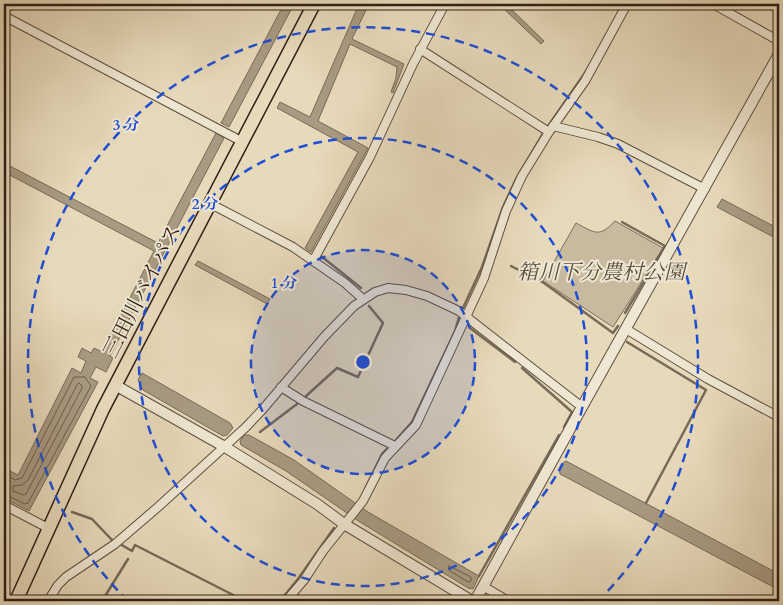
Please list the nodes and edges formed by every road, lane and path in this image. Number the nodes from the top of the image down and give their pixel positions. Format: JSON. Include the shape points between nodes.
{"nodes":[{"id":1,"x":314,"y":4,"type":"edge"},
{"id":2,"x":445,"y":4,"type":"edge"},
{"id":3,"x":627,"y":4,"type":"edge"},
{"id":4,"x":714,"y":4,"type":"edge"},
{"id":5,"x":4,"y":16,"type":"edge"},
{"id":6,"x":779,"y":41,"type":"edge"},
{"id":7,"x":420,"y":49,"type":"junction"},
{"id":8,"x":779,"y":54,"type":"edge"},
{"id":9,"x":548,"y":129,"type":"junction"},
{"id":10,"x":241,"y":141,"type":"junction"},
{"id":11,"x":705,"y":189,"type":"junction"},
{"id":12,"x":209,"y":203,"type":"junction"},
{"id":13,"x":313,"y":261,"type":"junction"},
{"id":14,"x":363,"y":299,"type":"junction"},
{"id":15,"x":465,"y":316,"type":"junction"},
{"id":16,"x":626,"y":329,"type":"junction"},
{"id":17,"x":115,"y":385,"type":"junction"},
{"id":18,"x":281,"y":387,"type":"junction"},
{"id":19,"x":582,"y":407,"type":"junction"},
{"id":20,"x":779,"y":417,"type":"edge"},
{"id":21,"x":395,"y":446,"type":"junction"},
{"id":22,"x":225,"y":447,"type":"junction"},
{"id":23,"x":4,"y":505,"type":"edge"},
{"id":24,"x":347,"y":521,"type":"junction"},
{"id":25,"x":48,"y":528,"type":"junction"},
{"id":26,"x":483,"y":586,"type":"junction"},
{"id":27,"x":16,"y":601,"type":"edge"},
{"id":28,"x":48,"y":601,"type":"edge"},
{"id":29,"x":286,"y":601,"type":"edge"},
{"id":30,"x":474,"y":601,"type":"edge"},
{"id":31,"x":508,"y":601,"type":"edge"}],
"edges":[{"from":1,"to":10,"type":"highway","name":"三田川バイパス"},
{"from":2,"to":7,"type":"street"},
{"from":3,"to":9,"type":"street","via":[[585,81]]},
{"from":4,"to":6,"type":"street"},
{"from":5,"to":10,"type":"street"},
{"from":7,"to":9,"type":"street"},
{"from":7,"to":13,"type":"street","via":[[370,157]]},
{"from":8,"to":11,"type":"street"},
{"from":9,"to":11,"type":"street","via":[[598,137],[618,144]]},
{"from":9,"to":15,"type":"street","via":[[506,211],[484,278]]},
{"from":10,"to":12,"type":"highway","name":"三田川バイパス"},
{"from":11,"to":16,"type":"street"},
{"from":12,"to":13,"type":"street"},
{"from":12,"to":17,"type":"highway","name":"三田川バイパス"},
{"from":13,"to":14,"type":"street"},
{"from":14,"to":15,"type":"street","via":[[388,288],[406,290],[427,296]]},
{"from":14,"to":18,"type":"street","via":[[324,337]]},
{"from":15,"to":19,"type":"street"},
{"from":15,"to":21,"type":"street","via":[[416,425]]},
{"from":16,"to":19,"type":"street"},
{"from":16,"to":20,"type":"street"},
{"from":17,"to":22,"type":"street"},
{"from":17,"to":25,"type":"highway","name":"三田川バイパス"},
{"from":18,"to":21,"type":"street"},
{"from":18,"to":22,"type":"street"},
{"from":19,"to":26,"type":"street"},
{"from":21,"to":24,"type":"street","via":[[385,458],[368,494]]},
{"from":22,"to":24,"type":"street"},
{"from":22,"to":28,"type":"street","via":[[115,544],[66,578]]},
{"from":23,"to":25,"type":"street"},
{"from":24,"to":29,"type":"street"},
{"from":24,"to":30,"type":"street"},
{"from":25,"to":27,"type":"highway","name":"三田川バイパス"},
{"from":26,"to":30,"type":"street"},
{"from":26,"to":31,"type":"street"}]}
